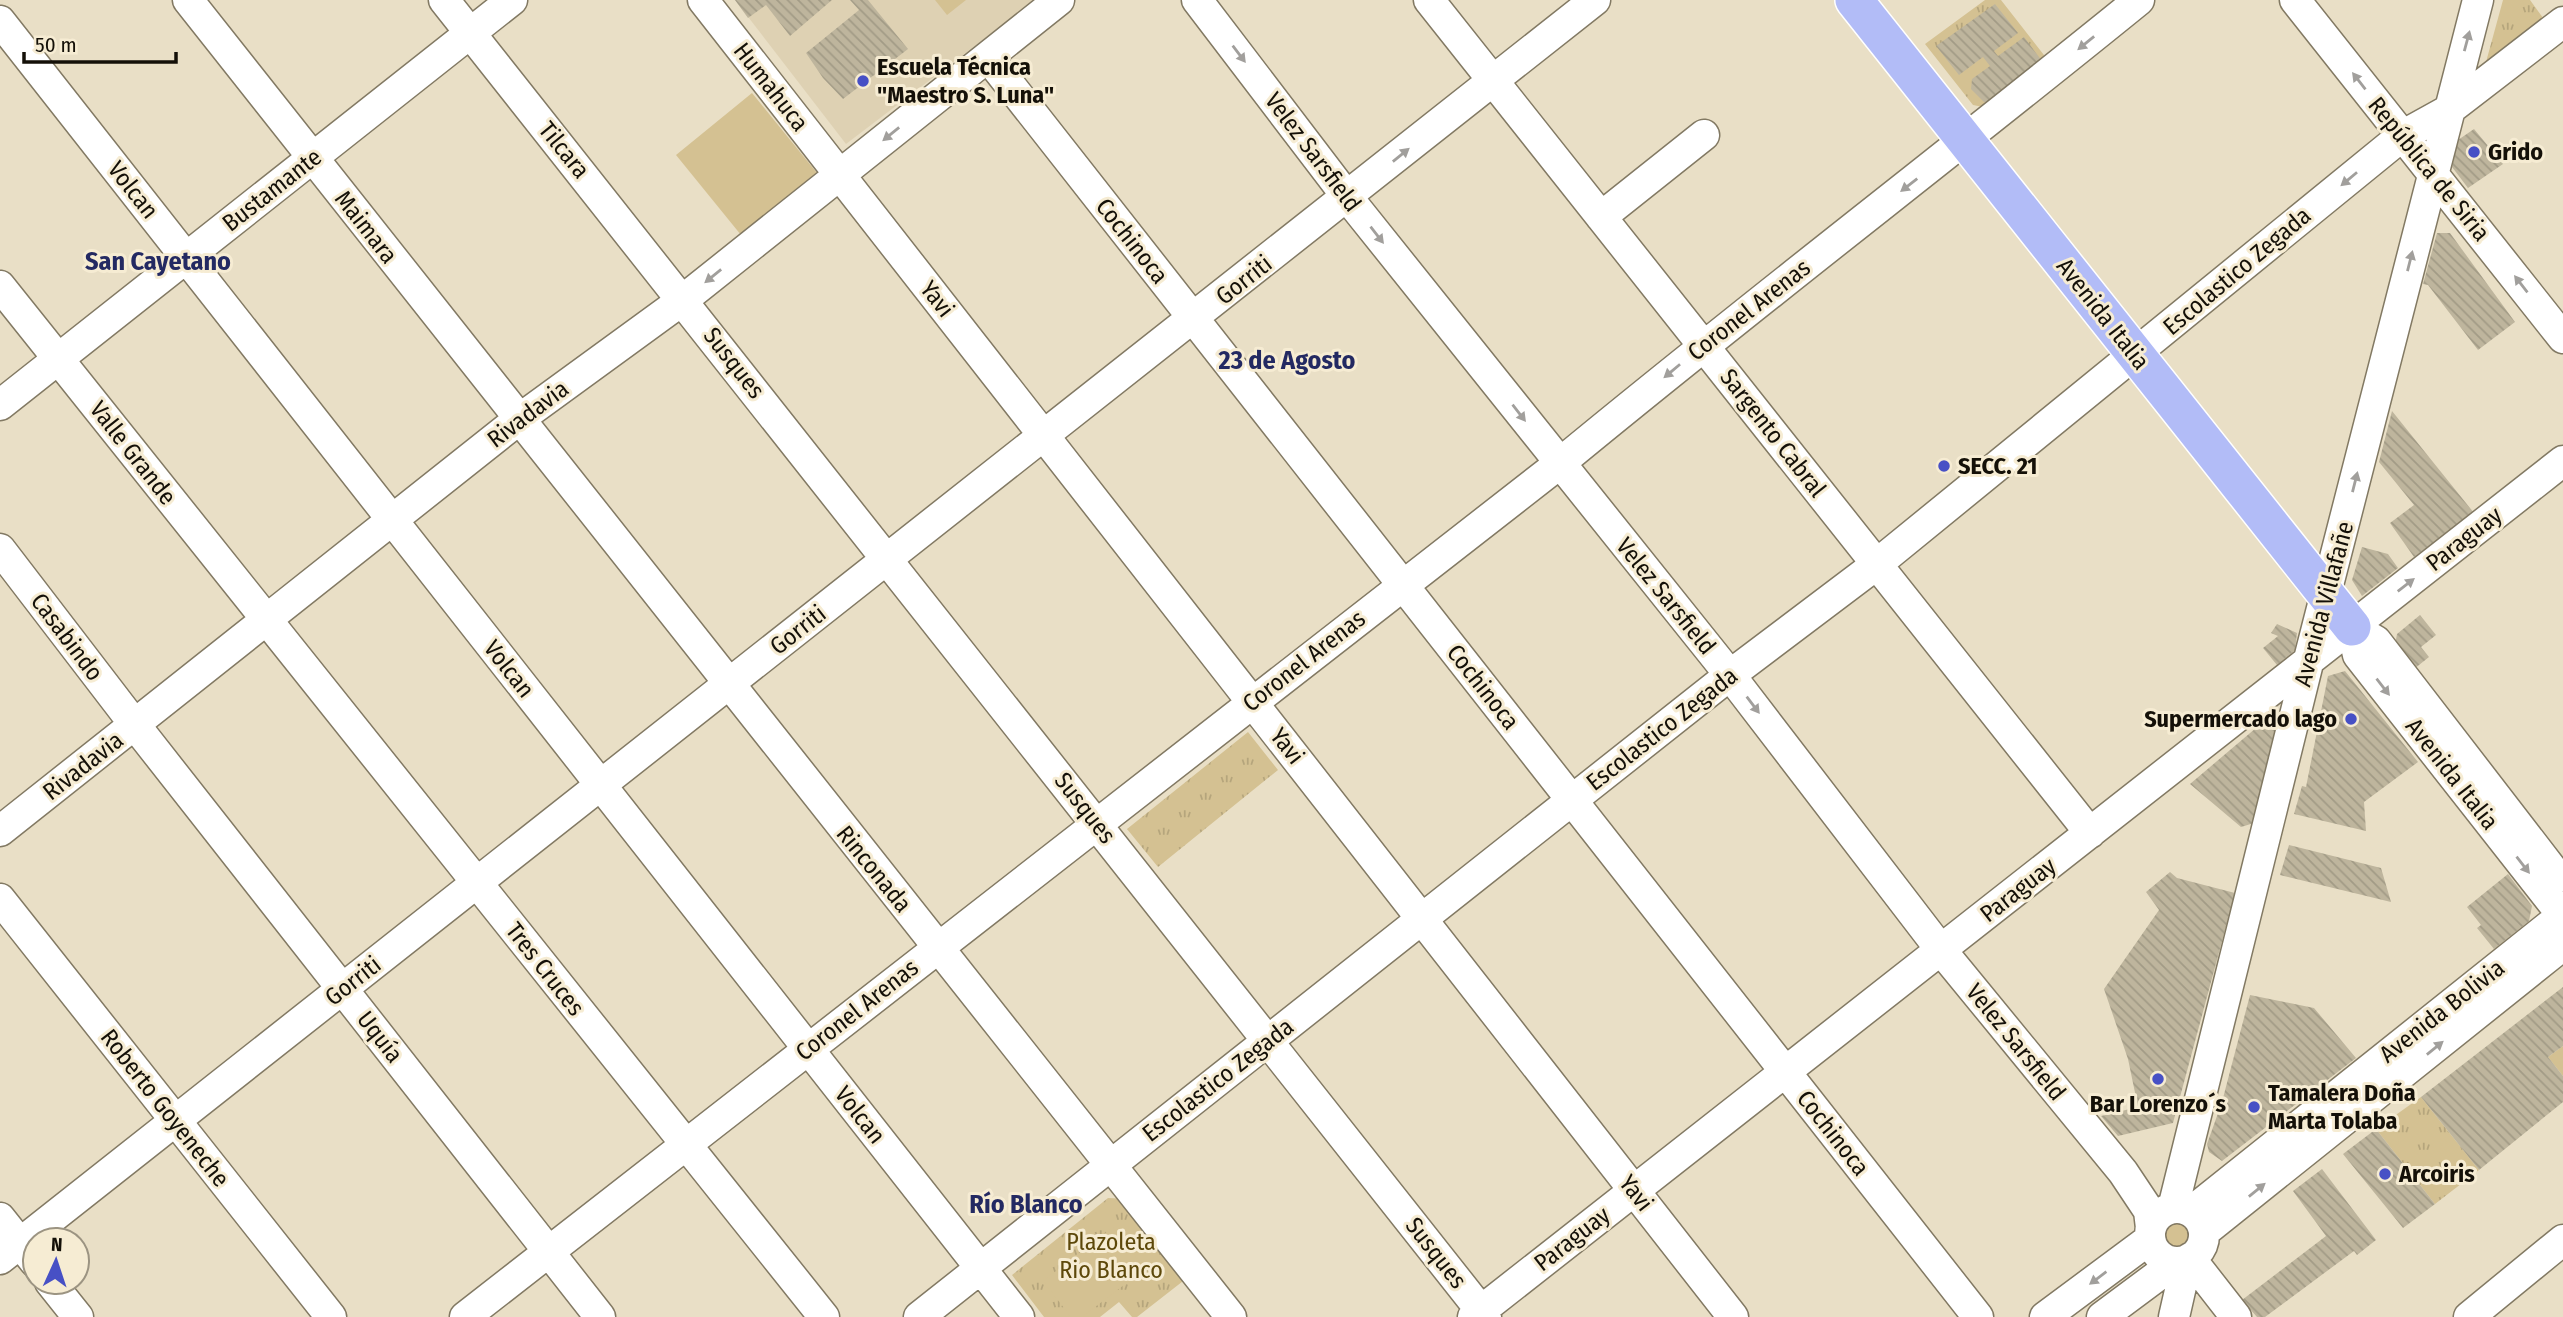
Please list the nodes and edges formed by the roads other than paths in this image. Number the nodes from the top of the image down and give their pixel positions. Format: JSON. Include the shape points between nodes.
{"nodes":[{"id":1,"x":188,"y":0,"type":"edge"},
{"id":2,"x":444,"y":0,"type":"edge"},
{"id":3,"x":512,"y":0,"type":"edge"},
{"id":4,"x":702,"y":0,"type":"edge"},
{"id":5,"x":1059,"y":0,"type":"edge"},
{"id":6,"x":1197,"y":0,"type":"edge"},
{"id":7,"x":1429,"y":0,"type":"edge"},
{"id":8,"x":1595,"y":0,"type":"edge"},
{"id":9,"x":1854,"y":0,"type":"edge"},
{"id":10,"x":2139,"y":0,"type":"edge"},
{"id":11,"x":2295,"y":0,"type":"edge"},
{"id":12,"x":2478,"y":0,"type":"edge"},
{"id":13,"x":0,"y":21,"type":"edge"},
{"id":14,"x":2563,"y":22,"type":"edge"},
{"id":15,"x":470,"y":33,"type":"junction"},
{"id":16,"x":988,"y":57,"type":"junction"},
{"id":17,"x":1494,"y":81,"type":"junction"},
{"id":18,"x":2449,"y":110,"type":"junction"},
{"id":19,"x":1704,"y":135,"type":"dead end"},
{"id":20,"x":2402,"y":135,"type":"junction"},
{"id":21,"x":1966,"y":141,"type":"junction"},
{"id":22,"x":312,"y":158,"type":"junction"},
{"id":23,"x":2433,"y":171,"type":"junction"},
{"id":24,"x":840,"y":175,"type":"junction"},
{"id":25,"x":1348,"y":198,"type":"junction"},
{"id":26,"x":1601,"y":216,"type":"junction"},
{"id":27,"x":186,"y":258,"type":"junction"},
{"id":28,"x":0,"y":286,"type":"edge"},
{"id":29,"x":684,"y":299,"type":"junction"},
{"id":30,"x":1194,"y":319,"type":"junction"},
{"id":31,"x":2563,"y":338,"type":"edge"},
{"id":32,"x":1703,"y":345,"type":"junction"},
{"id":33,"x":2135,"y":355,"type":"junction"},
{"id":34,"x":58,"y":359,"type":"junction"},
{"id":35,"x":0,"y":405,"type":"edge"},
{"id":36,"x":518,"y":420,"type":"junction"},
{"id":37,"x":1045,"y":436,"type":"junction"},
{"id":38,"x":2563,"y":461,"type":"edge"},
{"id":39,"x":1559,"y":464,"type":"junction"},
{"id":40,"x":393,"y":521,"type":"junction"},
{"id":41,"x":0,"y":549,"type":"edge"},
{"id":42,"x":889,"y":559,"type":"junction"},
{"id":43,"x":1877,"y":564,"type":"junction"},
{"id":44,"x":1402,"y":584,"type":"junction"},
{"id":45,"x":2327,"y":596,"type":"junction"},
{"id":46,"x":266,"y":621,"type":"junction"},
{"id":47,"x":2352,"y":627,"type":"junction"},
{"id":48,"x":2308,"y":663,"type":"junction"},
{"id":49,"x":1730,"y":675,"type":"junction"},
{"id":50,"x":728,"y":685,"type":"junction"},
{"id":51,"x":1252,"y":701,"type":"junction"},
{"id":52,"x":135,"y":725,"type":"junction"},
{"id":53,"x":601,"y":786,"type":"junction"},
{"id":54,"x":1572,"y":800,"type":"junction"},
{"id":55,"x":1096,"y":823,"type":"junction"},
{"id":56,"x":0,"y":831,"type":"edge"},
{"id":57,"x":2090,"y":833,"type":"junction"},
{"id":58,"x":2563,"y":883,"type":"edge"},
{"id":59,"x":479,"y":884,"type":"junction"},
{"id":60,"x":0,"y":899,"type":"edge"},
{"id":61,"x":2563,"y":916,"type":"edge"},
{"id":62,"x":1422,"y":919,"type":"junction"},
{"id":63,"x":2563,"y":945,"type":"edge"},
{"id":64,"x":937,"y":947,"type":"junction"},
{"id":65,"x":1941,"y":950,"type":"junction"},
{"id":66,"x":342,"y":989,"type":"junction"},
{"id":67,"x":1268,"y":1040,"type":"junction"},
{"id":68,"x":808,"y":1049,"type":"junction"},
{"id":69,"x":1785,"y":1072,"type":"junction"},
{"id":70,"x":175,"y":1121,"type":"junction"},
{"id":71,"x":2191,"y":1139,"type":"junction"},
{"id":72,"x":684,"y":1146,"type":"junction"},
{"id":73,"x":1110,"y":1166,"type":"junction"},
{"id":74,"x":2241,"y":1170,"type":"junction"},
{"id":75,"x":2123,"y":1172,"type":"junction"},
{"id":76,"x":1634,"y":1191,"type":"junction"},
{"id":77,"x":0,"y":1218,"type":"edge"},
{"id":78,"x":2189,"y":1218,"type":"junction"},
{"id":79,"x":2563,"y":1240,"type":"edge"},
{"id":80,"x":2168,"y":1249,"type":"junction"},
{"id":81,"x":549,"y":1251,"type":"junction"},
{"id":82,"x":18,"y":1255,"type":"edge"},
{"id":83,"x":980,"y":1268,"type":"junction"},
{"id":84,"x":2148,"y":1283,"type":"junction"},
{"id":85,"x":61,"y":1296,"type":"edge"},
{"id":86,"x":1480,"y":1315,"type":"edge"},
{"id":87,"x":78,"y":1317,"type":"edge"},
{"id":88,"x":331,"y":1317,"type":"edge"},
{"id":89,"x":465,"y":1317,"type":"edge"},
{"id":90,"x":600,"y":1317,"type":"edge"},
{"id":91,"x":824,"y":1317,"type":"edge"},
{"id":92,"x":919,"y":1317,"type":"edge"},
{"id":93,"x":1019,"y":1317,"type":"edge"},
{"id":94,"x":1230,"y":1317,"type":"edge"},
{"id":95,"x":1733,"y":1317,"type":"edge"},
{"id":96,"x":1978,"y":1317,"type":"edge"},
{"id":97,"x":2045,"y":1317,"type":"edge"},
{"id":98,"x":2102,"y":1317,"type":"edge"},
{"id":99,"x":2140,"y":1317,"type":"edge"},
{"id":100,"x":2174,"y":1317,"type":"edge"},
{"id":101,"x":2236,"y":1317,"type":"edge"},
{"id":102,"x":2469,"y":1317,"type":"edge"}],
"edges":[{"from":1,"to":22,"type":"street","name":"Maimara"},
{"from":2,"to":15,"type":"street","name":"Tilcara"},
{"from":3,"to":15,"type":"street","name":"Bustamante"},
{"from":4,"to":24,"type":"street","name":"Humahuca"},
{"from":5,"to":16,"type":"street","name":"Rivadavia"},
{"from":6,"to":25,"type":"street","name":"Velez Sarsfield","one_way":true},
{"from":7,"to":17,"type":"street","name":"Sargento Cabral"},
{"from":8,"to":17,"type":"street","name":"Gorriti"},
{"from":9,"to":21,"type":"main road","name":"Avenida Italia"},
{"from":10,"to":21,"type":"street","name":"Coronel Arenas","one_way":true},
{"from":20,"to":11,"type":"street","name":"República de Siria","one_way":true},
{"from":18,"to":12,"type":"street","name":"Avenida Villafañe","one_way":true},
{"from":13,"to":27,"type":"street","name":"Volcan"},
{"from":14,"to":18,"type":"street"},
{"from":15,"to":22,"type":"street","name":"Bustamante"},
{"from":15,"to":29,"type":"street","name":"Tilcara"},
{"from":16,"to":24,"type":"street","name":"Rivadavia","one_way":true},
{"from":16,"to":30,"type":"street","name":"Cochinoca"},
{"from":25,"to":17,"type":"street","name":"Gorriti","one_way":true},
{"from":17,"to":26,"type":"street","name":"Sargento Cabral"},
{"from":18,"to":20,"type":"street","name":"Escolastico Zegada"},
{"from":18,"to":23,"type":"street","name":"Avenida Villafañe"},
{"from":19,"to":26,"type":"street"},
{"from":20,"to":23,"type":"street","name":"República de Siria"},
{"from":20,"to":33,"type":"street","name":"Escolastico Zegada","one_way":true},
{"from":21,"to":32,"type":"street","name":"Coronel Arenas","one_way":true},
{"from":21,"to":33,"type":"main road","name":"Avenida Italia"},
{"from":22,"to":27,"type":"street","name":"Bustamante"},
{"from":22,"to":36,"type":"street","name":"Maimara"},
{"from":31,"to":23,"type":"street","name":"República de Siria","one_way":true},
{"from":45,"to":23,"type":"street","name":"Avenida Villafañe","one_way":true},
{"from":24,"to":29,"type":"street","name":"Rivadavia","one_way":true},
{"from":24,"to":37,"type":"street","name":"Yavi"},
{"from":25,"to":30,"type":"street","name":"Gorriti"},
{"from":25,"to":39,"type":"street","name":"Velez Sarsfield","one_way":true},
{"from":26,"to":32,"type":"street","name":"Sargento Cabral"},
{"from":27,"to":34,"type":"street","name":"Bustamante"},
{"from":27,"to":40,"type":"street","name":"Volcan"},
{"from":28,"to":34,"type":"street","name":"Valle Grande"},
{"from":29,"to":36,"type":"street","name":"Rivadavia"},
{"from":29,"to":42,"type":"street","name":"Susques"},
{"from":30,"to":37,"type":"street","name":"Gorriti"},
{"from":30,"to":44,"type":"street","name":"Cochinoca"},
{"from":32,"to":39,"type":"street","name":"Coronel Arenas","one_way":true},
{"from":32,"to":43,"type":"street","name":"Sargento Cabral"},
{"from":33,"to":43,"type":"street","name":"Escolastico Zegada"},
{"from":33,"to":45,"type":"main road","name":"Avenida Italia"},
{"from":34,"to":35,"type":"street","name":"Bustamante"},
{"from":34,"to":46,"type":"street","name":"Valle Grande"},
{"from":36,"to":40,"type":"street","name":"Rivadavia"},
{"from":36,"to":50,"type":"street","name":"Rinconada"},
{"from":37,"to":42,"type":"street","name":"Gorriti"},
{"from":37,"to":51,"type":"street","name":"Yavi"},
{"from":47,"to":38,"type":"street","name":"Paraguay","one_way":true},
{"from":39,"to":44,"type":"street","name":"Coronel Arenas"},
{"from":39,"to":49,"type":"street","name":"Velez Sarsfield"},
{"from":40,"to":46,"type":"street","name":"Rivadavia"},
{"from":40,"to":53,"type":"street","name":"Volcan"},
{"from":41,"to":52,"type":"street","name":"Casabindo"},
{"from":42,"to":50,"type":"street","name":"Gorriti"},
{"from":42,"to":55,"type":"street","name":"Susques"},
{"from":43,"to":49,"type":"street","name":"Escolastico Zegada"},
{"from":43,"to":57,"type":"street","name":"Sargento Cabral"},
{"from":44,"to":51,"type":"street","name":"Coronel Arenas"},
{"from":44,"to":54,"type":"street","name":"Cochinoca"},
{"from":45,"to":47,"type":"main road","name":"Avenida Italia"},
{"from":45,"to":48,"type":"street","name":"Avenida Villafañe"},
{"from":46,"to":52,"type":"street","name":"Rivadavia"},
{"from":46,"to":59,"type":"street","name":"Tres Cruces"},
{"from":47,"to":48,"type":"street","name":"Paraguay"},
{"from":47,"to":58,"type":"street","name":"Avenida Italia","via":[[2376,641]]},
{"from":47,"to":61,"type":"street","name":"Avenida Italia","one_way":true,"via":[[2358,655]]},
{"from":48,"to":57,"type":"street","name":"Paraguay"},
{"from":48,"to":71,"type":"street","name":"Avenida Villafañe"},
{"from":49,"to":54,"type":"street","name":"Escolastico Zegada"},
{"from":49,"to":65,"type":"street","name":"Velez Sarsfield","one_way":true},
{"from":50,"to":53,"type":"street","name":"Gorriti"},
{"from":50,"to":64,"type":"street","name":"Rinconada"},
{"from":51,"to":55,"type":"street","name":"Coronel Arenas"},
{"from":51,"to":62,"type":"street","name":"Yavi"},
{"from":52,"to":56,"type":"street","name":"Rivadavia"},
{"from":52,"to":66,"type":"street","name":"Uquía"},
{"from":53,"to":59,"type":"street","name":"Gorriti"},
{"from":53,"to":68,"type":"street","name":"Volcan"},
{"from":54,"to":62,"type":"street","name":"Escolastico Zegada"},
{"from":54,"to":69,"type":"street","name":"Cochinoca"},
{"from":55,"to":64,"type":"street","name":"Coronel Arenas"},
{"from":55,"to":67,"type":"street","name":"Susques"},
{"from":57,"to":65,"type":"street","name":"Paraguay"},
{"from":59,"to":66,"type":"street","name":"Gorriti"},
{"from":59,"to":72,"type":"street","name":"Tres Cruces"},
{"from":60,"to":70,"type":"street","name":"Roberto Goyeneche"},
{"from":61,"to":74,"type":"street","name":"Avenida Bolivia"},
{"from":62,"to":67,"type":"street","name":"Escolastico Zegada"},
{"from":62,"to":76,"type":"street","name":"Yavi"},
{"from":78,"to":63,"type":"street","name":"Avenida Bolivia","one_way":true},
{"from":64,"to":68,"type":"street","name":"Coronel Arenas"},
{"from":64,"to":73,"type":"street","name":"Rinconada"},
{"from":65,"to":69,"type":"street","name":"Paraguay"},
{"from":65,"to":75,"type":"street","name":"Velez Sarsfield"},
{"from":66,"to":70,"type":"street","name":"Gorriti"},
{"from":66,"to":81,"type":"street","name":"Uquía"},
{"from":67,"to":73,"type":"street","name":"Escolastico Zegada"},
{"from":67,"to":86,"type":"street","name":"Susques"},
{"from":68,"to":72,"type":"street","name":"Coronel Arenas"},
{"from":68,"to":83,"type":"street","name":"Volcan"},
{"from":69,"to":76,"type":"street","name":"Paraguay"},
{"from":69,"to":96,"type":"street","name":"Cochinoca"},
{"from":70,"to":82,"type":"street","name":"Gorriti"},
{"from":70,"to":88,"type":"street","name":"Roberto Goyeneche"},
{"from":71,"to":74,"type":"street","via":[[2209,1170],[2224,1174]]},
{"from":71,"to":75,"type":"street","via":[[2168,1180],[2150,1184]]},
{"from":71,"to":78,"type":"street","name":"Avenida Villafañe"},
{"from":72,"to":81,"type":"street","name":"Coronel Arenas"},
{"from":72,"to":91,"type":"street","name":"Tres Cruces"},
{"from":73,"to":83,"type":"street","name":"Escolastico Zegada"},
{"from":73,"to":94,"type":"street","name":"Rinconada"},
{"from":74,"to":78,"type":"street","name":"Avenida Bolivia"},
{"from":75,"to":80,"type":"street","name":"Velez Sarsfield"},
{"from":76,"to":86,"type":"street","name":"Paraguay"},
{"from":76,"to":95,"type":"street","name":"Yavi"},
{"from":77,"to":82,"type":"street"},
{"from":78,"to":80,"type":"street","via":[[2163,1212]]},
{"from":78,"to":80,"type":"street","via":[[2203,1243]]},
{"from":79,"to":102,"type":"street"},
{"from":80,"to":84,"type":"street"},
{"from":80,"to":97,"type":"street","one_way":true},
{"from":80,"to":100,"type":"street"},
{"from":80,"to":101,"type":"street","name":"Velez Sarsfield"},
{"from":81,"to":89,"type":"street","name":"Coronel Arenas"},
{"from":81,"to":90,"type":"street","name":"Uquía"},
{"from":83,"to":92,"type":"street","name":"Escolastico Zegada"},
{"from":83,"to":93,"type":"street","name":"Volcan"},
{"from":84,"to":98,"type":"street"},
{"from":84,"to":99,"type":"street"},
{"from":85,"to":87,"type":"street"}]}
